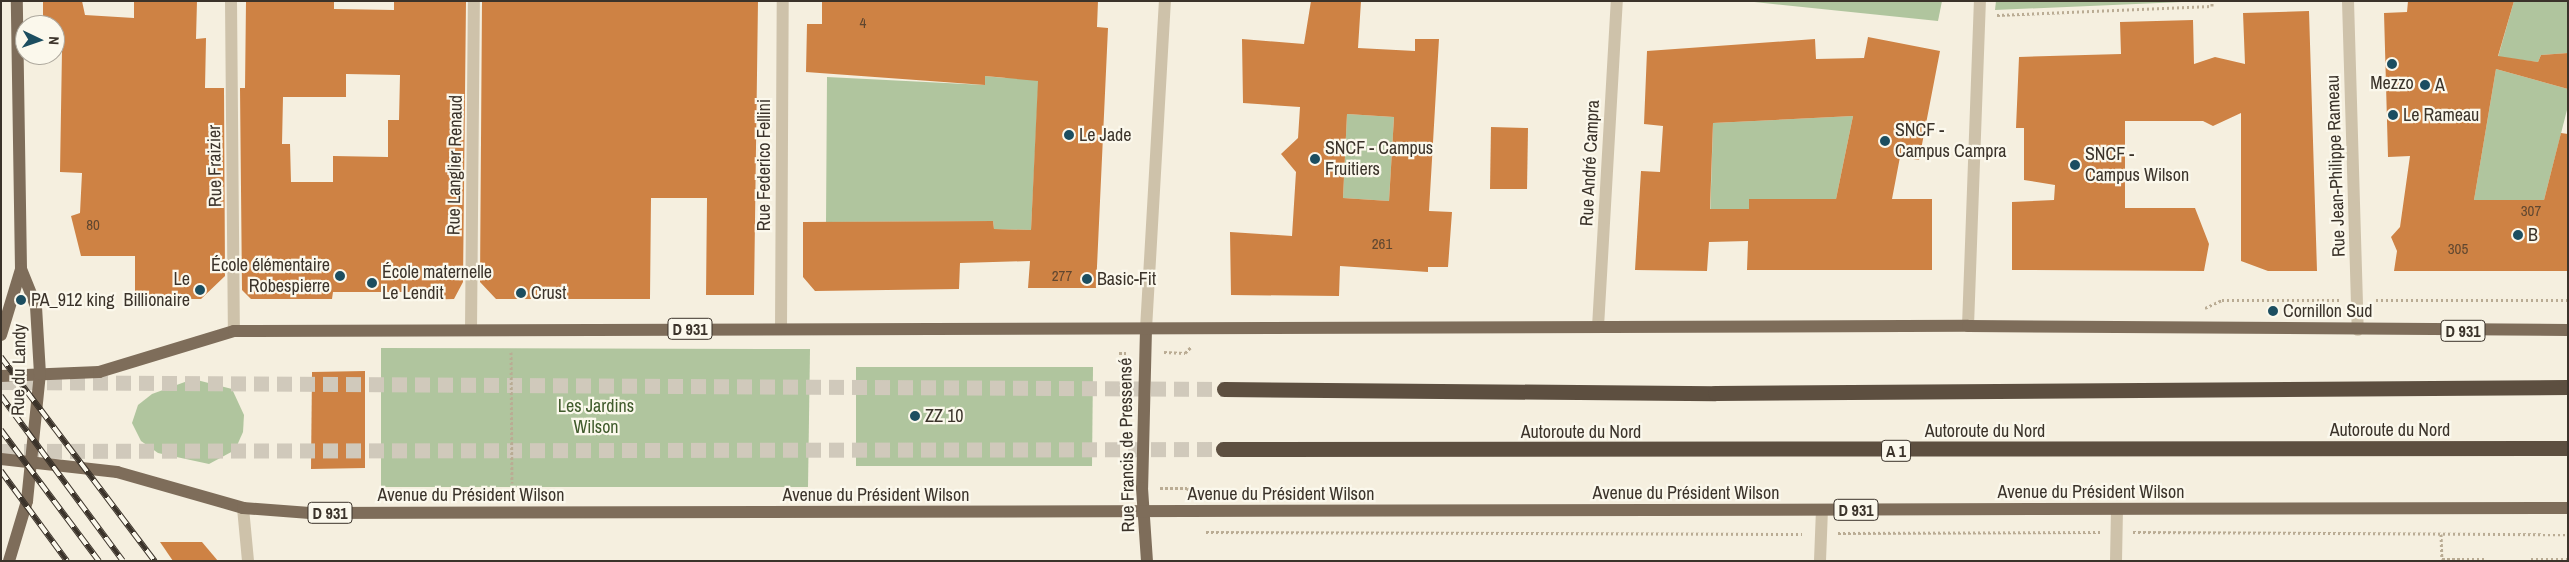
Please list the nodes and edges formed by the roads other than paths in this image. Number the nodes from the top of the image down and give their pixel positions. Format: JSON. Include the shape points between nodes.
{"nodes":[{"id":1,"x":17,"y":1,"type":"edge"},
{"id":2,"x":230,"y":1,"type":"edge"},
{"id":3,"x":474,"y":1,"type":"edge"},
{"id":4,"x":782,"y":1,"type":"edge"},
{"id":5,"x":1166,"y":1,"type":"edge"},
{"id":6,"x":1617,"y":1,"type":"edge"},
{"id":7,"x":1980,"y":1,"type":"edge"},
{"id":8,"x":2348,"y":1,"type":"edge"},
{"id":9,"x":21,"y":269,"type":"junction"},
{"id":10,"x":1968,"y":326,"type":"junction"},
{"id":11,"x":1598,"y":327,"type":"junction"},
{"id":12,"x":781,"y":329,"type":"junction"},
{"id":13,"x":1146,"y":329,"type":"junction"},
{"id":14,"x":470,"y":330,"type":"junction"},
{"id":15,"x":2358,"y":330,"type":"junction"},
{"id":16,"x":2568,"y":330,"type":"edge"},
{"id":17,"x":234,"y":331,"type":"junction"},
{"id":18,"x":1,"y":335,"type":"edge"},
{"id":19,"x":40,"y":374,"type":"junction"},
{"id":20,"x":1,"y":376,"type":"edge"},
{"id":21,"x":2568,"y":387,"type":"edge"},
{"id":22,"x":1224,"y":389,"type":"tunnel mouth"},
{"id":23,"x":2568,"y":448,"type":"edge"},
{"id":24,"x":1223,"y":449,"type":"tunnel mouth"},
{"id":25,"x":1,"y":460,"type":"edge"},
{"id":26,"x":32,"y":460,"type":"junction"},
{"id":27,"x":243,"y":508,"type":"junction"},
{"id":28,"x":2568,"y":508,"type":"edge"},
{"id":29,"x":2117,"y":509,"type":"junction"},
{"id":30,"x":1822,"y":510,"type":"junction"},
{"id":31,"x":1144,"y":512,"type":"junction"},
{"id":32,"x":9,"y":561,"type":"edge"},
{"id":33,"x":248,"y":561,"type":"edge"},
{"id":34,"x":1147,"y":561,"type":"edge"},
{"id":35,"x":1820,"y":561,"type":"edge"},
{"id":36,"x":2116,"y":561,"type":"edge"}],
"edges":[{"from":1,"to":9,"type":"main road","name":"Rue du Landy"},
{"from":2,"to":17,"type":"street","name":"Rue Fraizier"},
{"from":3,"to":14,"type":"street","name":"Rue Langlier Renaud"},
{"from":4,"to":12,"type":"street","name":"Rue Federico Fellini"},
{"from":5,"to":13,"type":"street"},
{"from":6,"to":11,"type":"street","name":"Rue André Campra"},
{"from":7,"to":10,"type":"street"},
{"from":8,"to":15,"type":"street","name":"Rue Jean-Philippe Rameau"},
{"from":9,"to":18,"type":"main road","name":"Rue du Landy"},
{"from":9,"to":19,"type":"main road","name":"Rue du Landy","via":[[36,306]]},
{"from":10,"to":11,"type":"main road","number":"D 931"},
{"from":10,"to":15,"type":"main road","number":"D 931"},
{"from":11,"to":13,"type":"main road","number":"D 931"},
{"from":12,"to":13,"type":"main road","number":"D 931"},
{"from":12,"to":14,"type":"main road","number":"D 931"},
{"from":13,"to":31,"type":"main road","name":"Rue Francis de Pressensé"},
{"from":14,"to":17,"type":"main road","number":"D 931"},
{"from":15,"to":16,"type":"main road","number":"D 931"},
{"from":17,"to":19,"type":"main road","number":"D 931","via":[[99,372]]},
{"from":19,"to":20,"type":"main road","number":"D 931"},
{"from":19,"to":26,"type":"main road","name":"Rue du Landy"},
{"from":21,"to":22,"type":"highway","via":[[1716,393]]},
{"from":23,"to":24,"type":"highway","name":"Autoroute du Nord","number":"A 1"},
{"from":25,"to":26,"type":"main road","name":"Avenue du Président Wilson","number":"D 931"},
{"from":26,"to":27,"type":"main road","name":"Avenue du Président Wilson","number":"D 931","via":[[118,472]]},
{"from":26,"to":32,"type":"main road","name":"Rue du Landy","via":[[27,501]]},
{"from":27,"to":31,"type":"main road","name":"Avenue du Président Wilson","number":"D 931","via":[[310,513]]},
{"from":27,"to":33,"type":"street"},
{"from":28,"to":29,"type":"main road","name":"Avenue du Président Wilson","number":"D 931"},
{"from":29,"to":30,"type":"main road","name":"Avenue du Président Wilson","number":"D 931"},
{"from":29,"to":36,"type":"street"},
{"from":30,"to":31,"type":"main road","name":"Avenue du Président Wilson","number":"D 931"},
{"from":30,"to":35,"type":"street"},
{"from":31,"to":34,"type":"main road","name":"Rue Francis de Pressensé"}]}
